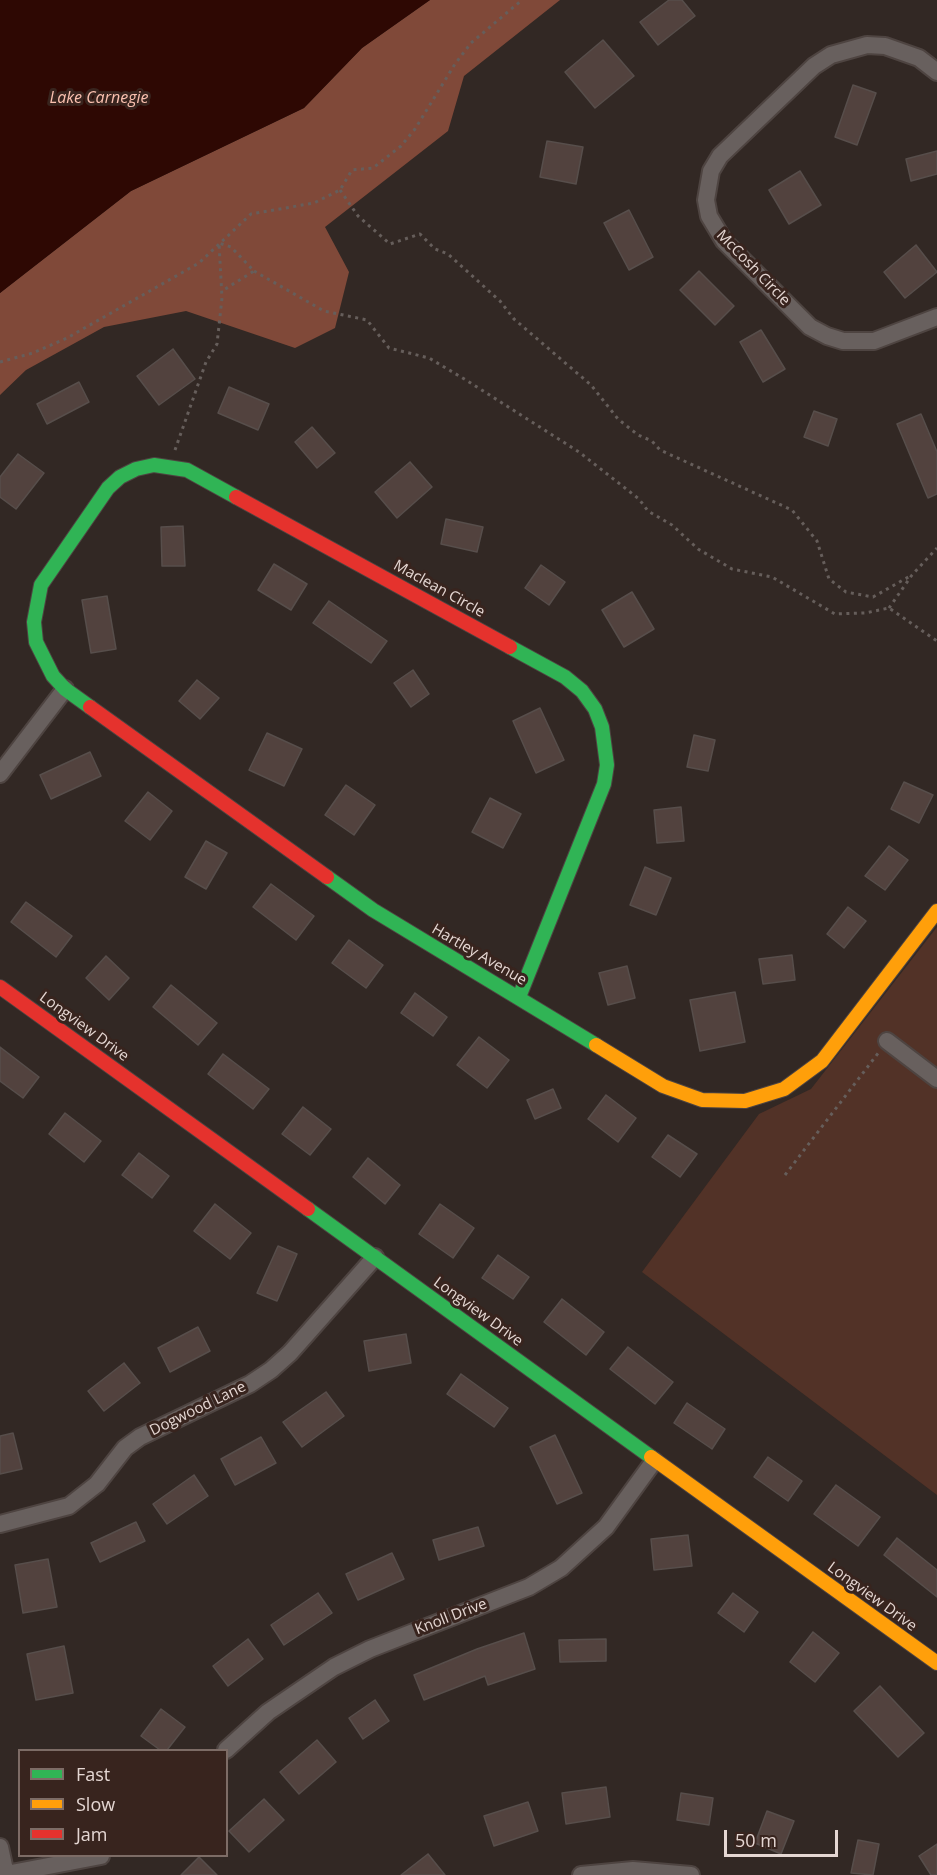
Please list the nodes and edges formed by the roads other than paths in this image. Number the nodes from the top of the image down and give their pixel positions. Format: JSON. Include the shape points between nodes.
{"nodes":[{"id":1,"x":937,"y":72,"type":"edge"},
{"id":2,"x":937,"y":317,"type":"edge"},
{"id":3,"x":35,"y":605,"type":"joint"},
{"id":4,"x":65,"y":689,"type":"junction"},
{"id":5,"x":0,"y":774,"type":"edge"},
{"id":6,"x":937,"y":911,"type":"edge"},
{"id":7,"x":0,"y":987,"type":"edge"},
{"id":8,"x":519,"y":997,"type":"junction"},
{"id":9,"x":887,"y":1041,"type":"road end"},
{"id":10,"x":937,"y":1079,"type":"edge"},
{"id":11,"x":375,"y":1257,"type":"junction"},
{"id":12,"x":654,"y":1461,"type":"junction"},
{"id":13,"x":0,"y":1524,"type":"edge"},
{"id":14,"x":937,"y":1663,"type":"edge"},
{"id":15,"x":227,"y":1749,"type":"edge"},
{"id":16,"x":0,"y":1847,"type":"edge"},
{"id":17,"x":96,"y":1857,"type":"edge"},
{"id":18,"x":6,"y":1875,"type":"edge"},
{"id":19,"x":581,"y":1875,"type":"edge"},
{"id":20,"x":691,"y":1875,"type":"edge"}],
"edges":[{"from":1,"to":2,"type":"street","name":"McCosh Circle","via":[[919,58],[885,46],[857,47],[831,55],[814,66],[720,156],[711,171],[706,200],[723,241],[810,327],[827,336],[843,341],[874,341]]},
{"from":3,"to":4,"type":"street","name":"Hartley Avenue","via":[[36,642],[43,660]]},
{"from":3,"to":8,"type":"street","name":"Maclean Circle","via":[[41,585],[108,488],[136,469],[172,466],[187,470],[565,676],[595,709],[606,745],[607,765],[604,784]]},
{"from":4,"to":5,"type":"street"},
{"from":4,"to":8,"type":"street","name":"Hartley Avenue","via":[[373,910]]},
{"from":6,"to":8,"type":"street","name":"Hartley Avenue","via":[[822,1061],[784,1089],[745,1101],[702,1100],[663,1086]]},
{"from":7,"to":11,"type":"street","name":"Longview Drive"},
{"from":9,"to":10,"type":"street"},
{"from":11,"to":12,"type":"street","name":"Longview Drive"},
{"from":11,"to":13,"type":"street","name":"Dogwood Lane","via":[[271,1370],[140,1437],[125,1448],[91,1490],[69,1506]]},
{"from":12,"to":14,"type":"street","name":"Longview Drive"},
{"from":12,"to":15,"type":"street","name":"Knoll Drive","via":[[606,1527],[561,1568],[529,1587],[334,1667],[268,1712]]},
{"from":16,"to":18,"type":"street"},
{"from":17,"to":18,"type":"street"},
{"from":19,"to":20,"type":"street","via":[[633,1870]]}]}
